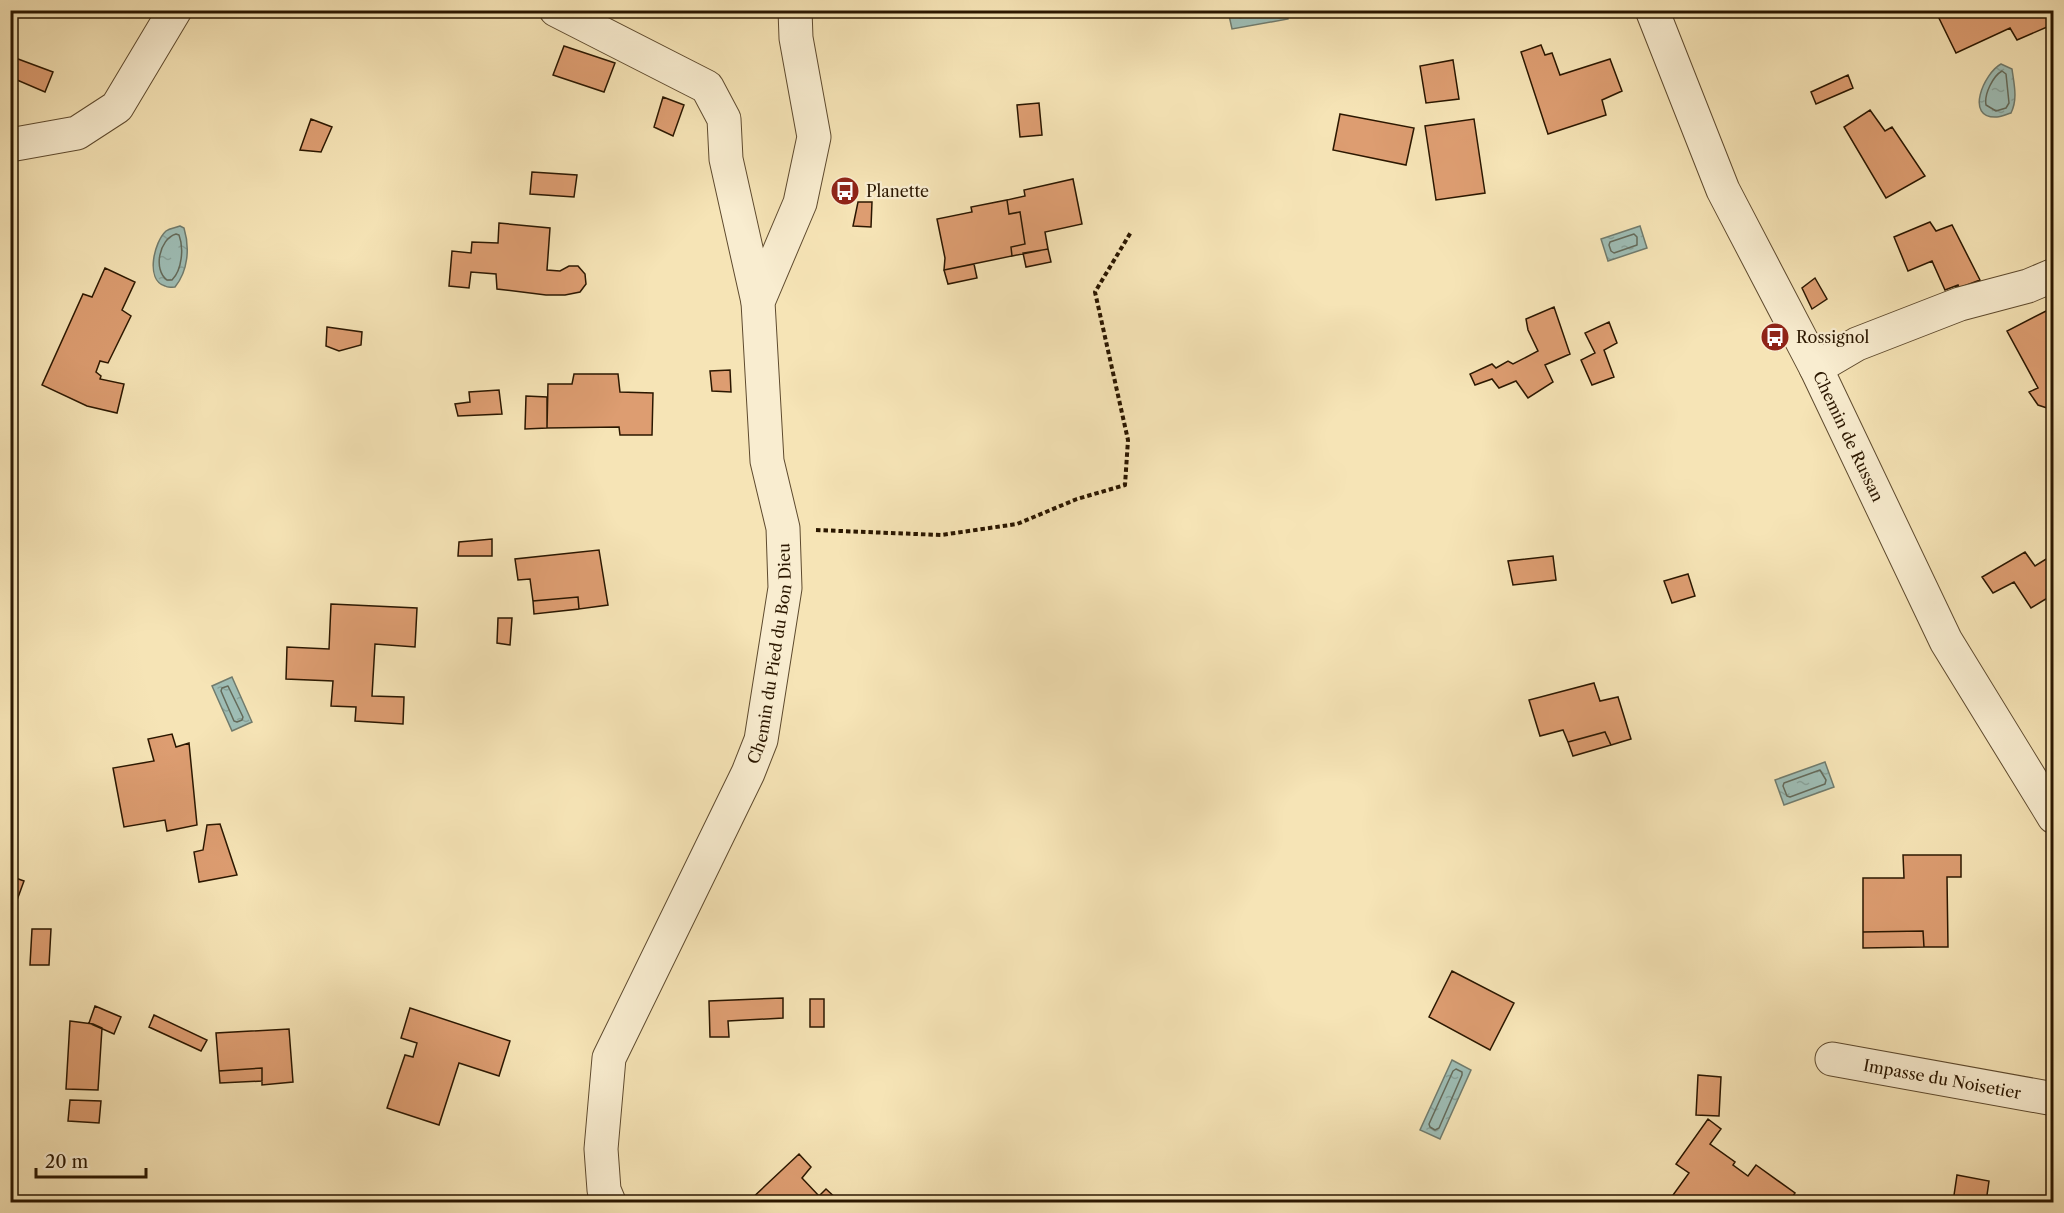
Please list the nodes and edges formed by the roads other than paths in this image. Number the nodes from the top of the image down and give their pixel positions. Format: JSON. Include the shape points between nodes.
{"nodes":[{"id":1,"x":175,"y":10,"type":"edge"},
{"id":2,"x":556,"y":10,"type":"edge"},
{"id":3,"x":795,"y":10,"type":"edge"},
{"id":4,"x":1652,"y":10,"type":"edge"},
{"id":5,"x":10,"y":145,"type":"edge"},
{"id":6,"x":2054,"y":274,"type":"edge"},
{"id":7,"x":758,"y":302,"type":"junction"},
{"id":8,"x":1816,"y":368,"type":"junction"},
{"id":9,"x":2054,"y":818,"type":"edge"},
{"id":10,"x":1832,"y":1059,"type":"dead end"},
{"id":11,"x":2054,"y":1099,"type":"edge"},
{"id":12,"x":609,"y":1203,"type":"edge"}],
"edges":[{"from":1,"to":5,"type":"street","via":[[117,107],[77,133]]},
{"from":2,"to":7,"type":"street","via":[[707,87],[724,118],[726,159]]},
{"from":3,"to":7,"type":"street","name":"Chemin du Pied du Bon Dieu","via":[[796,38],[814,137],[800,203]]},
{"from":4,"to":8,"type":"street","name":"Chemin de Russan","via":[[1724,190]]},
{"from":6,"to":8,"type":"street","via":[[2028,286],[1960,304],[1868,340]]},
{"from":7,"to":12,"type":"street","name":"Chemin du Pied du Bon Dieu","via":[[766,461],[783,528],[785,588],[761,740],[609,1058],[600,1149]]},
{"from":8,"to":9,"type":"street","name":"Chemin de Russan","via":[[1946,641]]},
{"from":10,"to":11,"type":"street","name":"Impasse du Noisetier"}]}
